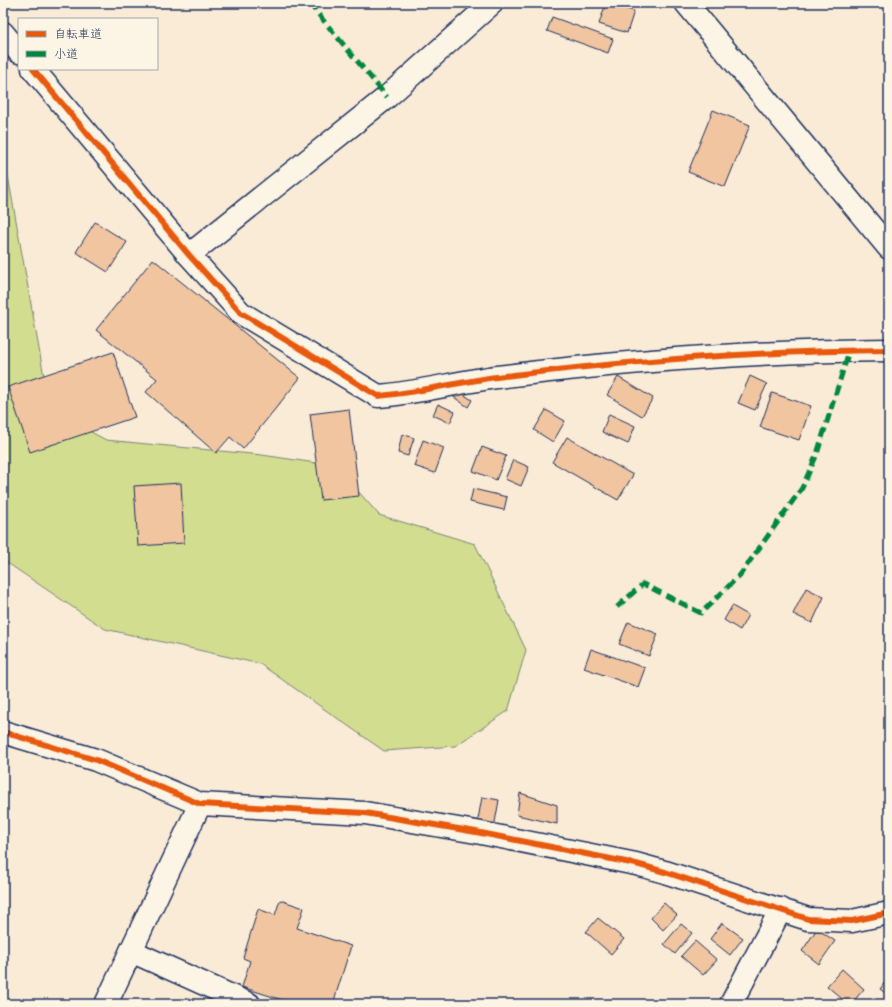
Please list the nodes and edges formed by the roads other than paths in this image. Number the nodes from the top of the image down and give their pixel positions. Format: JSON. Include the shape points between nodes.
{"nodes":[{"id":1,"x":492,"y":3,"type":"edge"},
{"id":2,"x":686,"y":3,"type":"edge"},
{"id":3,"x":3,"y":33,"type":"edge"},
{"id":4,"x":18,"y":51,"type":"edge"},
{"id":5,"x":34,"y":70,"type":"edge"},
{"id":6,"x":889,"y":248,"type":"edge"},
{"id":7,"x":189,"y":255,"type":"junction"},
{"id":8,"x":889,"y":350,"type":"edge"},
{"id":9,"x":3,"y":732,"type":"edge"},
{"id":10,"x":200,"y":804,"type":"junction"},
{"id":11,"x":781,"y":909,"type":"junction"},
{"id":12,"x":889,"y":913,"type":"edge"},
{"id":13,"x":131,"y":951,"type":"junction"},
{"id":14,"x":106,"y":1004,"type":"edge"},
{"id":15,"x":249,"y":1004,"type":"edge"},
{"id":16,"x":732,"y":1004,"type":"edge"}],
"edges":[{"from":1,"to":7,"type":"street","via":[[387,97]]},
{"from":2,"to":6,"type":"street"},
{"from":3,"to":4,"type":"street"},
{"from":5,"to":7,"type":"street"},
{"from":7,"to":8,"type":"street","via":[[241,313],[378,396],[496,378],[666,359],[818,350]]},
{"from":9,"to":10,"type":"street","via":[[96,760]]},
{"from":10,"to":11,"type":"street","via":[[365,813],[476,832],[643,866]]},
{"from":10,"to":13,"type":"street"},
{"from":11,"to":12,"type":"street","via":[[808,919],[852,921]]},
{"from":11,"to":16,"type":"street"},
{"from":13,"to":14,"type":"street"},
{"from":13,"to":15,"type":"street"}]}
